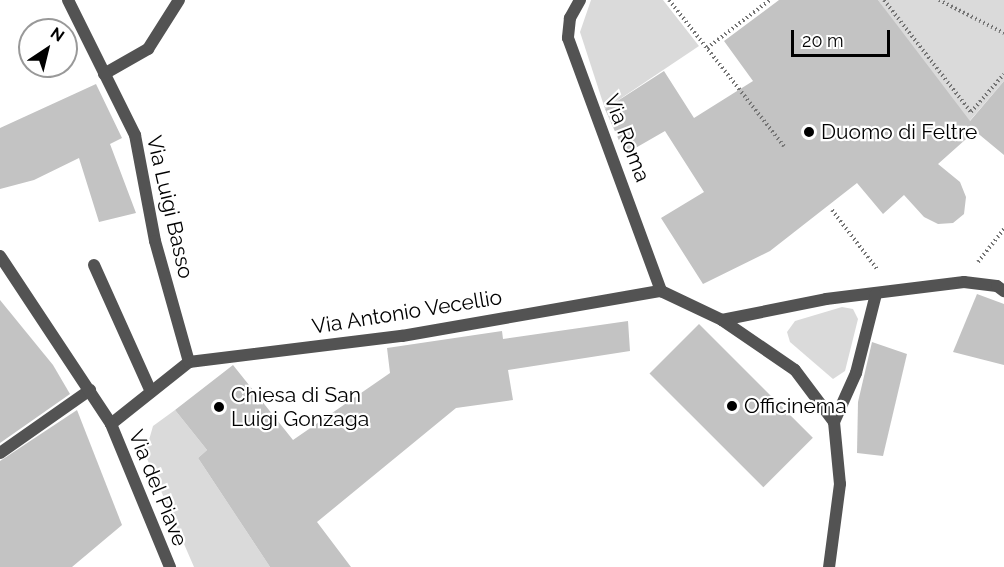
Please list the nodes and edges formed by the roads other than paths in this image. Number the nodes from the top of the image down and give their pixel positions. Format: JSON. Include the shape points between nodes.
{"nodes":[{"id":1,"x":68,"y":0,"type":"edge"},
{"id":2,"x":179,"y":0,"type":"edge"},
{"id":3,"x":580,"y":0,"type":"edge"},
{"id":4,"x":104,"y":74,"type":"junction"},
{"id":5,"x":0,"y":256,"type":"edge"},
{"id":6,"x":94,"y":265,"type":"dead end"},
{"id":7,"x":661,"y":291,"type":"junction"},
{"id":8,"x":1004,"y":291,"type":"edge"},
{"id":9,"x":876,"y":294,"type":"junction"},
{"id":10,"x":722,"y":320,"type":"junction"},
{"id":11,"x":189,"y":362,"type":"junction"},
{"id":12,"x":90,"y":390,"type":"junction"},
{"id":13,"x":151,"y":392,"type":"junction"},
{"id":14,"x":834,"y":422,"type":"junction"},
{"id":15,"x":111,"y":424,"type":"junction"},
{"id":16,"x":0,"y":453,"type":"edge"},
{"id":17,"x":170,"y":567,"type":"edge"},
{"id":18,"x":829,"y":567,"type":"edge"}],
"edges":[{"from":1,"to":4,"type":"street","name":"Via Luigi Basso"},
{"from":2,"to":4,"type":"street","via":[[148,49]]},
{"from":3,"to":7,"type":"street","name":"Via Roma","via":[[570,18],[568,38]]},
{"from":4,"to":11,"type":"street","name":"Via Luigi Basso","via":[[135,135],[155,241]]},
{"from":5,"to":12,"type":"street","name":"Via del Piave","via":[[48,333]]},
{"from":6,"to":13,"type":"street"},
{"from":7,"to":10,"type":"street"},
{"from":7,"to":11,"type":"street","name":"Via Antonio Vecellio","via":[[402,336]]},
{"from":8,"to":9,"type":"street","via":[[997,286],[964,282]]},
{"from":9,"to":10,"type":"street","via":[[826,298]]},
{"from":9,"to":14,"type":"street","via":[[856,373]]},
{"from":10,"to":14,"type":"street","via":[[795,370]]},
{"from":11,"to":13,"type":"street"},
{"from":12,"to":15,"type":"street","name":"Via del Piave"},
{"from":12,"to":16,"type":"street"},
{"from":13,"to":15,"type":"street"},
{"from":14,"to":18,"type":"street","via":[[840,484]]},
{"from":15,"to":17,"type":"street","name":"Via del Piave"}]}
